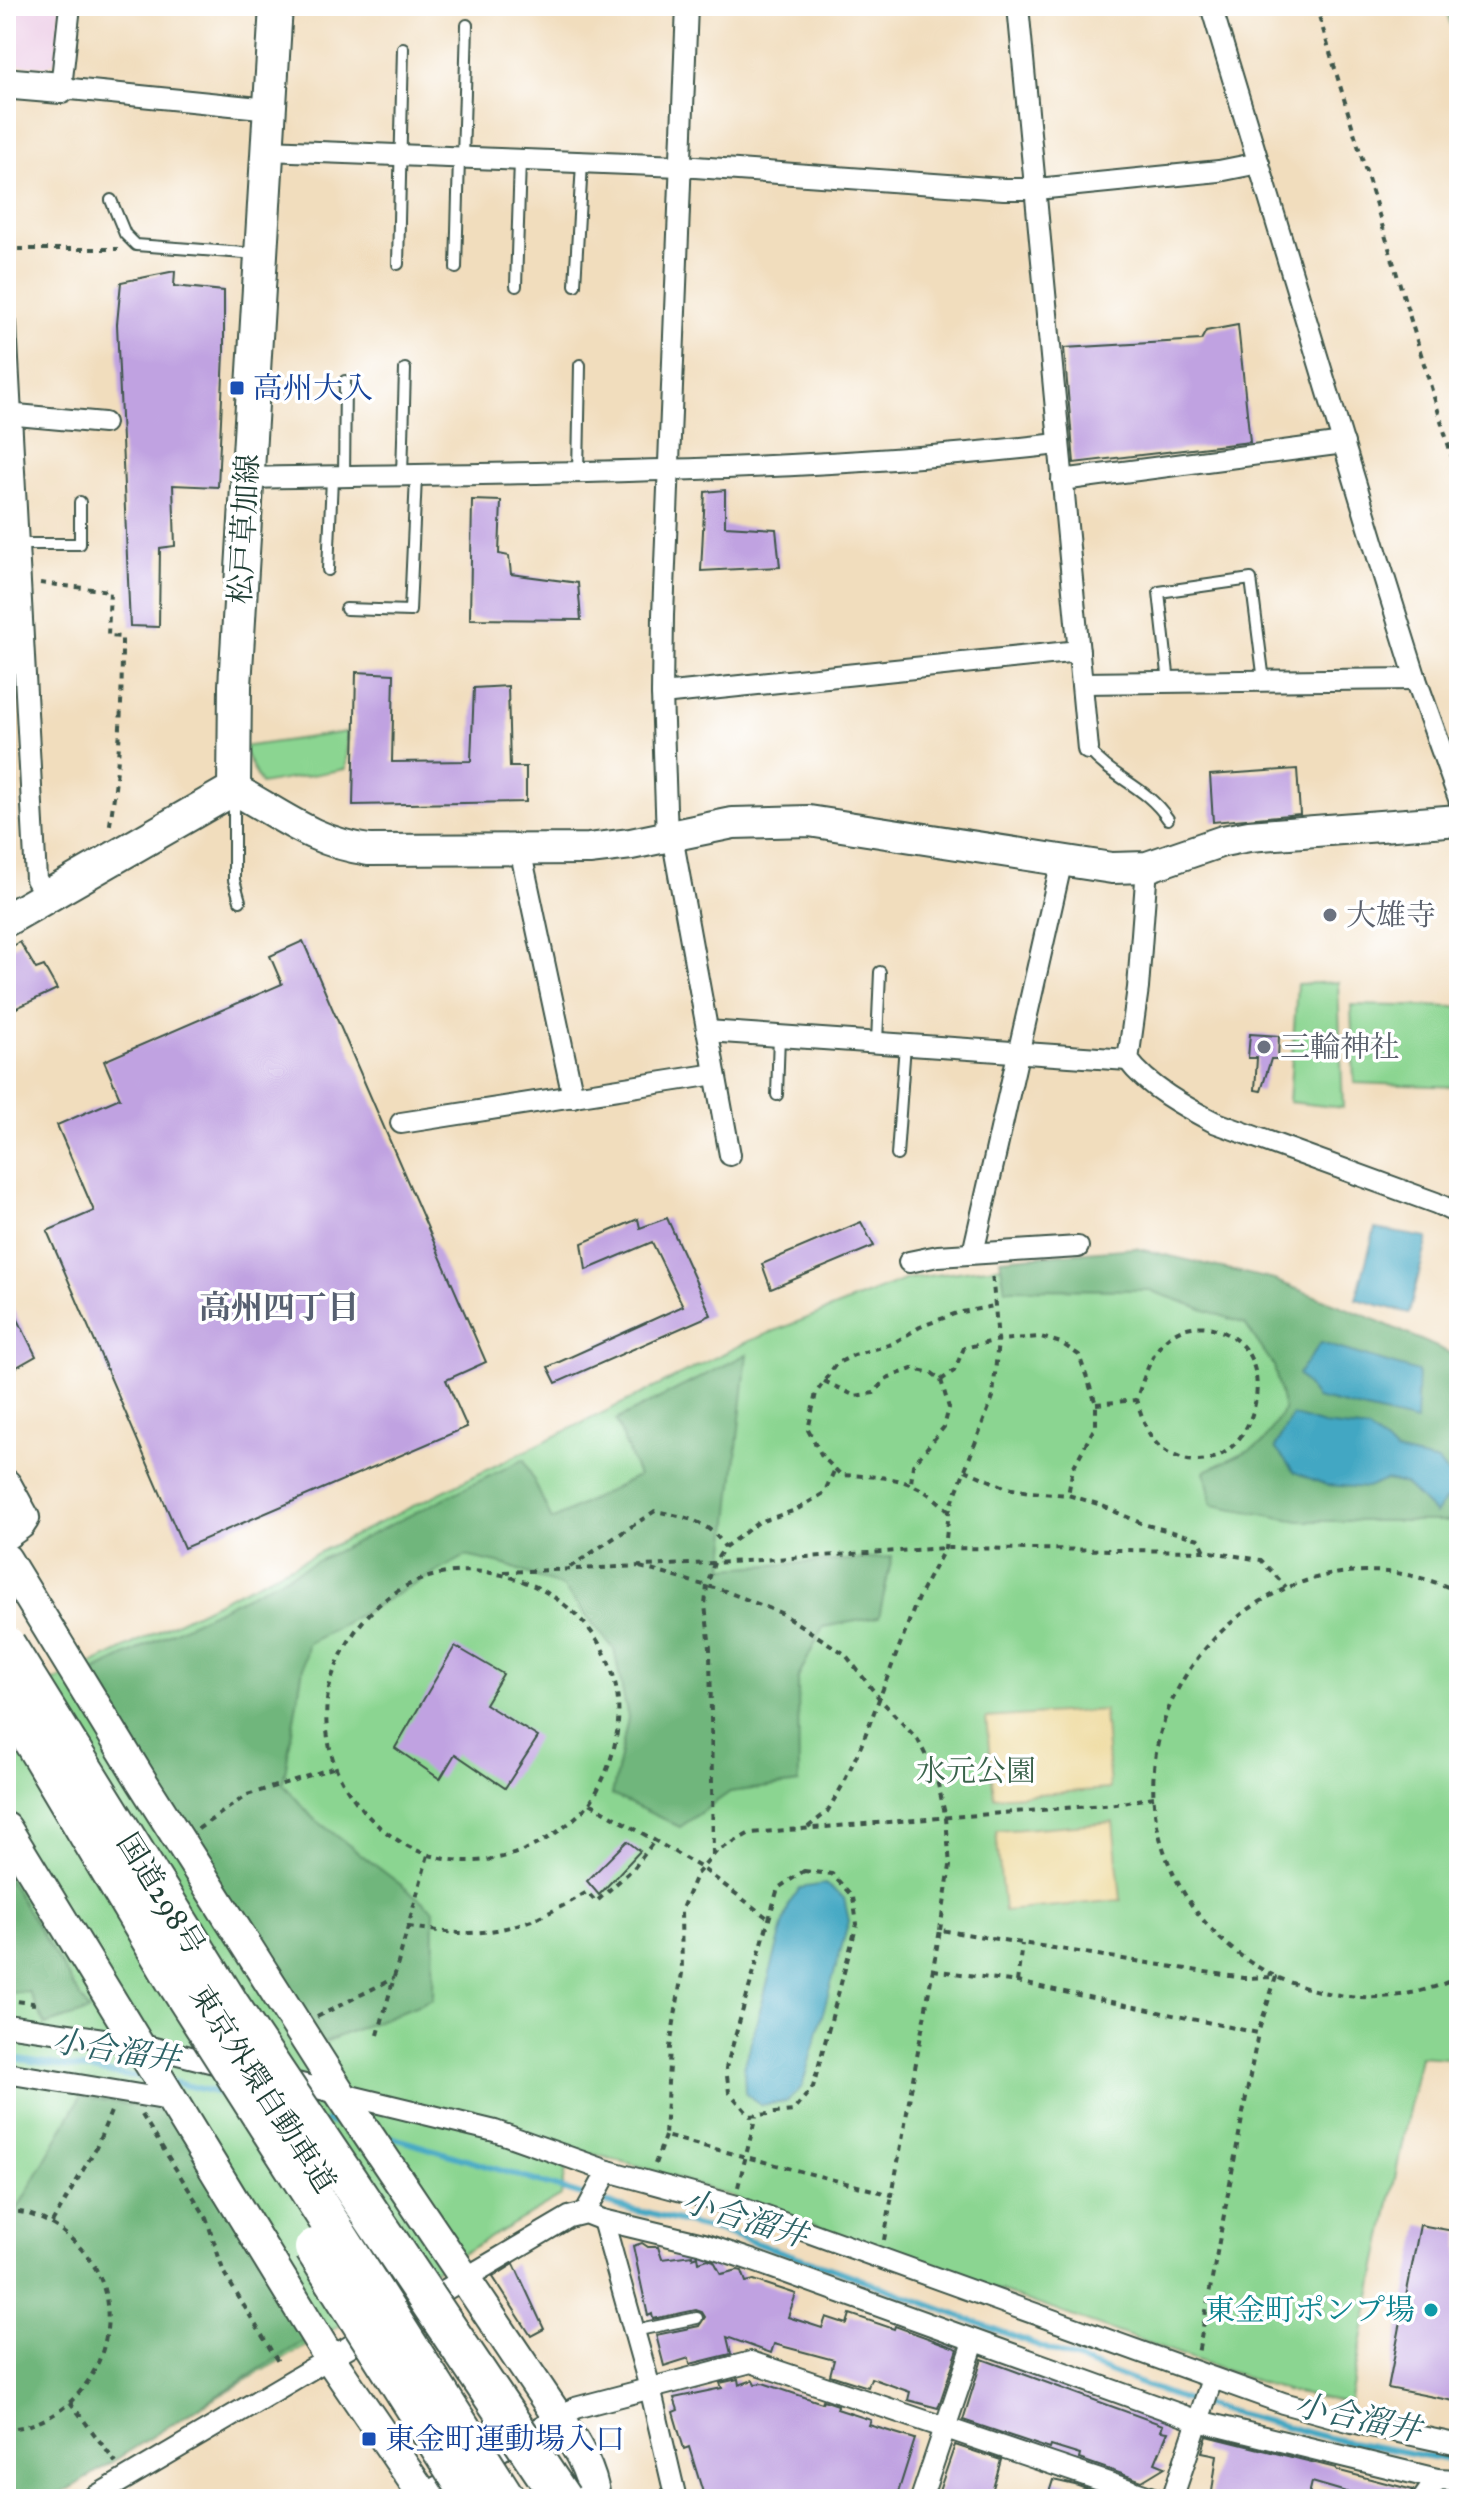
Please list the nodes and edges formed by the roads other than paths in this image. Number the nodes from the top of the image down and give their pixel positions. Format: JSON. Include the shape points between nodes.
{"nodes":[{"id":1,"x":70,"y":6,"type":"edge"},
{"id":2,"x":276,"y":6,"type":"edge"},
{"id":3,"x":687,"y":6,"type":"edge"},
{"id":4,"x":1018,"y":6,"type":"edge"},
{"id":5,"x":1211,"y":6,"type":"edge"},
{"id":6,"x":467,"y":25,"type":"dead end"},
{"id":7,"x":403,"y":48,"type":"dead end"},
{"id":8,"x":6,"y":86,"type":"edge"},
{"id":9,"x":61,"y":88,"type":"junction"},
{"id":10,"x":270,"y":109,"type":"junction"},
{"id":11,"x":267,"y":150,"type":"junction"},
{"id":12,"x":402,"y":155,"type":"junction"},
{"id":13,"x":461,"y":158,"type":"junction"},
{"id":14,"x":520,"y":160,"type":"junction"},
{"id":15,"x":582,"y":163,"type":"junction"},
{"id":16,"x":1259,"y":163,"type":"junction"},
{"id":17,"x":681,"y":166,"type":"junction"},
{"id":18,"x":1037,"y":189,"type":"junction"},
{"id":19,"x":111,"y":200,"type":"dead end"},
{"id":20,"x":260,"y":254,"type":"junction"},
{"id":21,"x":398,"y":264,"type":"dead end"},
{"id":22,"x":456,"y":268,"type":"dead end"},
{"id":23,"x":575,"y":285,"type":"dead end"},
{"id":24,"x":516,"y":286,"type":"dead end"},
{"id":25,"x":6,"y":323,"type":"edge"},
{"id":26,"x":580,"y":365,"type":"dead end"},
{"id":27,"x":405,"y":369,"type":"dead end"},
{"id":28,"x":345,"y":381,"type":"dead end"},
{"id":29,"x":8,"y":415,"type":"edge"},
{"id":30,"x":104,"y":423,"type":"dead end"},
{"id":31,"x":1344,"y":443,"type":"junction"},
{"id":32,"x":1058,"y":444,"type":"junction"},
{"id":33,"x":668,"y":471,"type":"junction"},
{"id":34,"x":578,"y":473,"type":"junction"},
{"id":35,"x":409,"y":477,"type":"junction"},
{"id":36,"x":246,"y":478,"type":"junction"},
{"id":37,"x":338,"y":478,"type":"junction"},
{"id":38,"x":1062,"y":480,"type":"junction"},
{"id":39,"x":80,"y":502,"type":"dead end"},
{"id":40,"x":18,"y":544,"type":"junction"},
{"id":41,"x":328,"y":570,"type":"dead end"},
{"id":42,"x":346,"y":609,"type":"dead end"},
{"id":43,"x":1079,"y":651,"type":"junction"},
{"id":44,"x":16,"y":678,"type":"edge"},
{"id":45,"x":1416,"y":679,"type":"junction"},
{"id":46,"x":1264,"y":681,"type":"junction"},
{"id":47,"x":1083,"y":683,"type":"junction"},
{"id":48,"x":1169,"y":683,"type":"junction"},
{"id":49,"x":662,"y":694,"type":"junction"},
{"id":50,"x":1088,"y":749,"type":"joint"},
{"id":51,"x":1457,"y":787,"type":"edge"},
{"id":52,"x":234,"y":789,"type":"junction"},
{"id":53,"x":1168,"y":819,"type":"dead end"},
{"id":54,"x":1459,"y":820,"type":"edge"},
{"id":55,"x":669,"y":836,"type":"junction"},
{"id":56,"x":520,"y":849,"type":"junction"},
{"id":57,"x":1062,"y":860,"type":"junction"},
{"id":58,"x":1147,"y":867,"type":"junction"},
{"id":59,"x":47,"y":897,"type":"junction"},
{"id":60,"x":240,"y":901,"type":"dead end"},
{"id":61,"x":6,"y":920,"type":"edge"},
{"id":62,"x":880,"y":972,"type":"dead end"},
{"id":63,"x":707,"y":1031,"type":"junction"},
{"id":64,"x":779,"y":1035,"type":"junction"},
{"id":65,"x":877,"y":1042,"type":"junction"},
{"id":66,"x":905,"y":1044,"type":"junction"},
{"id":67,"x":1018,"y":1052,"type":"junction"},
{"id":68,"x":1128,"y":1060,"type":"junction"},
{"id":69,"x":715,"y":1074,"type":"junction"},
{"id":70,"x":777,"y":1095,"type":"dead end"},
{"id":71,"x":573,"y":1097,"type":"junction"},
{"id":72,"x":401,"y":1123,"type":"dead end"},
{"id":73,"x":730,"y":1155,"type":"dead end"},
{"id":74,"x":897,"y":1155,"type":"dead end"},
{"id":75,"x":1459,"y":1214,"type":"edge"},
{"id":76,"x":1078,"y":1247,"type":"dead end"},
{"id":77,"x":983,"y":1253,"type":"junction"},
{"id":78,"x":909,"y":1262,"type":"dead end"},
{"id":79,"x":6,"y":1485,"type":"edge"},
{"id":80,"x":6,"y":1534,"type":"edge"},
{"id":81,"x":6,"y":1559,"type":"edge"},
{"id":82,"x":6,"y":1645,"type":"edge"},
{"id":83,"x":6,"y":1672,"type":"edge"},
{"id":84,"x":6,"y":1696,"type":"edge"},
{"id":85,"x":6,"y":1739,"type":"edge"},
{"id":86,"x":6,"y":1828,"type":"edge"},
{"id":87,"x":6,"y":2025,"type":"edge"},
{"id":88,"x":144,"y":2056,"type":"junction"},
{"id":89,"x":6,"y":2073,"type":"edge"},
{"id":90,"x":168,"y":2097,"type":"junction"},
{"id":91,"x":347,"y":2105,"type":"junction"},
{"id":92,"x":608,"y":2171,"type":"junction"},
{"id":93,"x":594,"y":2217,"type":"junction"},
{"id":94,"x":465,"y":2279,"type":"junction"},
{"id":95,"x":697,"y":2318,"type":"dead end"},
{"id":96,"x":634,"y":2331,"type":"junction"},
{"id":97,"x":974,"y":2342,"type":"junction"},
{"id":98,"x":329,"y":2357,"type":"junction"},
{"id":99,"x":1204,"y":2376,"type":"junction"},
{"id":100,"x":650,"y":2388,"type":"junction"},
{"id":101,"x":558,"y":2417,"type":"junction"},
{"id":102,"x":1198,"y":2421,"type":"junction"},
{"id":103,"x":945,"y":2428,"type":"junction"},
{"id":104,"x":1459,"y":2445,"type":"edge"},
{"id":105,"x":1437,"y":2479,"type":"junction"},
{"id":106,"x":1459,"y":2480,"type":"edge"},
{"id":107,"x":422,"y":2498,"type":"edge"},
{"id":108,"x":91,"y":2499,"type":"edge"},
{"id":109,"x":473,"y":2499,"type":"edge"},
{"id":110,"x":506,"y":2499,"type":"edge"},
{"id":111,"x":530,"y":2499,"type":"edge"},
{"id":112,"x":562,"y":2499,"type":"edge"},
{"id":113,"x":595,"y":2499,"type":"edge"},
{"id":114,"x":676,"y":2499,"type":"edge"},
{"id":115,"x":921,"y":2499,"type":"edge"},
{"id":116,"x":1156,"y":2499,"type":"edge"},
{"id":117,"x":1172,"y":2499,"type":"edge"},
{"id":118,"x":1423,"y":2499,"type":"edge"}],
"edges":[{"from":1,"to":9,"type":"street"},
{"from":2,"to":10,"type":"main road","name":"松戸草加線"},
{"from":3,"to":17,"type":"street"},
{"from":4,"to":18,"type":"street"},
{"from":5,"to":16,"type":"street"},
{"from":6,"to":13,"type":"lane"},
{"from":7,"to":12,"type":"lane"},
{"from":8,"to":9,"type":"street"},
{"from":9,"to":10,"type":"street"},
{"from":10,"to":11,"type":"main road","name":"松戸草加線"},
{"from":11,"to":12,"type":"street"},
{"from":11,"to":20,"type":"main road","name":"松戸草加線"},
{"from":12,"to":13,"type":"street"},
{"from":12,"to":21,"type":"lane"},
{"from":13,"to":14,"type":"street"},
{"from":13,"to":22,"type":"lane"},
{"from":14,"to":15,"type":"street"},
{"from":14,"to":24,"type":"lane"},
{"from":15,"to":17,"type":"street"},
{"from":15,"to":23,"type":"lane"},
{"from":16,"to":18,"type":"street"},
{"from":16,"to":31,"type":"street"},
{"from":17,"to":18,"type":"street"},
{"from":17,"to":33,"type":"street"},
{"from":18,"to":32,"type":"street"},
{"from":19,"to":20,"type":"lane","via":[[125,234],[136,245]]},
{"from":20,"to":36,"type":"main road","name":"松戸草加線"},
{"from":25,"to":29,"type":"street"},
{"from":26,"to":34,"type":"lane"},
{"from":27,"to":35,"type":"lane"},
{"from":28,"to":37,"type":"lane"},
{"from":29,"to":30,"type":"street"},
{"from":29,"to":40,"type":"street"},
{"from":31,"to":38,"type":"street"},
{"from":31,"to":45,"type":"street"},
{"from":32,"to":33,"type":"street","via":[[827,465]]},
{"from":32,"to":38,"type":"street"},
{"from":33,"to":34,"type":"street"},
{"from":33,"to":49,"type":"street"},
{"from":34,"to":35,"type":"street"},
{"from":35,"to":37,"type":"street"},
{"from":35,"to":42,"type":"lane","via":[[410,611]]},
{"from":36,"to":37,"type":"street"},
{"from":36,"to":52,"type":"main road","name":"松戸草加線"},
{"from":37,"to":41,"type":"lane"},
{"from":38,"to":43,"type":"street"},
{"from":39,"to":40,"type":"lane","via":[[80,544]]},
{"from":40,"to":44,"type":"street"},
{"from":43,"to":47,"type":"street"},
{"from":43,"to":49,"type":"street"},
{"from":44,"to":59,"type":"street","via":[[36,879]]},
{"from":45,"to":46,"type":"street"},
{"from":45,"to":51,"type":"street"},
{"from":46,"to":48,"type":"street"},
{"from":46,"to":48,"type":"lane","via":[[1251,579],[1159,592]]},
{"from":47,"to":48,"type":"street"},
{"from":47,"to":50,"type":"street"},
{"from":49,"to":55,"type":"street"},
{"from":50,"to":53,"type":"lane","via":[[1100,763],[1155,799]]},
{"from":52,"to":56,"type":"street","via":[[296,827],[345,847]]},
{"from":52,"to":59,"type":"main road"},
{"from":52,"to":60,"type":"lane","via":[[234,880]]},
{"from":54,"to":58,"type":"street","via":[[1249,836]]},
{"from":55,"to":56,"type":"street","via":[[589,849]]},
{"from":55,"to":57,"type":"street","via":[[752,821],[809,821]]},
{"from":55,"to":63,"type":"street"},
{"from":56,"to":71,"type":"street"},
{"from":57,"to":58,"type":"street"},
{"from":57,"to":67,"type":"street"},
{"from":58,"to":68,"type":"street"},
{"from":59,"to":61,"type":"main road"},
{"from":62,"to":65,"type":"lane"},
{"from":63,"to":64,"type":"street"},
{"from":63,"to":69,"type":"street"},
{"from":64,"to":65,"type":"street"},
{"from":64,"to":70,"type":"lane"},
{"from":65,"to":66,"type":"street"},
{"from":66,"to":67,"type":"street"},
{"from":66,"to":74,"type":"lane"},
{"from":67,"to":68,"type":"street"},
{"from":67,"to":77,"type":"street"},
{"from":68,"to":75,"type":"street","via":[[1136,1071],[1214,1122]]},
{"from":69,"to":71,"type":"street"},
{"from":69,"to":73,"type":"street"},
{"from":71,"to":72,"type":"street"},
{"from":76,"to":77,"type":"street"},
{"from":77,"to":78,"type":"street"},
{"from":79,"to":80,"type":"street","via":[[24,1518]]},
{"from":81,"to":91,"type":"street"},
{"from":82,"to":112,"type":"highway","name":"国道298号","bridge":true,"via":[[230,2005]]},
{"from":83,"to":111,"type":"highway","name":"東京外環自動車道","via":[[199,1991]]},
{"from":84,"to":110,"type":"highway","name":"東京外環自動車道","bridge":true,"via":[[175,1980]]},
{"from":85,"to":109,"type":"highway","name":"国道298号","bridge":true,"via":[[133,1960]]},
{"from":86,"to":88,"type":"street"},
{"from":87,"to":88,"type":"street"},
{"from":88,"to":90,"type":"street"},
{"from":88,"to":91,"type":"street"},
{"from":89,"to":90,"type":"street"},
{"from":90,"to":98,"type":"street"},
{"from":91,"to":92,"type":"street","via":[[495,2131]]},
{"from":91,"to":94,"type":"street"},
{"from":92,"to":93,"type":"street"},
{"from":92,"to":99,"type":"street","via":[[733,2205]]},
{"from":93,"to":94,"type":"street","via":[[569,2217]]},
{"from":93,"to":96,"type":"street"},
{"from":93,"to":97,"type":"street","via":[[716,2249]]},
{"from":94,"to":98,"type":"street"},
{"from":94,"to":101,"type":"street"},
{"from":95,"to":96,"type":"lane"},
{"from":96,"to":100,"type":"street"},
{"from":97,"to":102,"type":"street"},
{"from":97,"to":103,"type":"street"},
{"from":98,"to":107,"type":"street"},
{"from":98,"to":108,"type":"street"},
{"from":99,"to":102,"type":"street"},
{"from":99,"to":104,"type":"street","via":[[1352,2422]]},
{"from":100,"to":101,"type":"street"},
{"from":100,"to":103,"type":"street","via":[[751,2362]]},
{"from":100,"to":114,"type":"street"},
{"from":101,"to":107,"type":"street"},
{"from":101,"to":113,"type":"street","via":[[584,2461]]},
{"from":102,"to":105,"type":"street"},
{"from":102,"to":117,"type":"street"},
{"from":103,"to":115,"type":"street"},
{"from":103,"to":116,"type":"street"},
{"from":105,"to":106,"type":"street"},
{"from":105,"to":118,"type":"street"}]}
